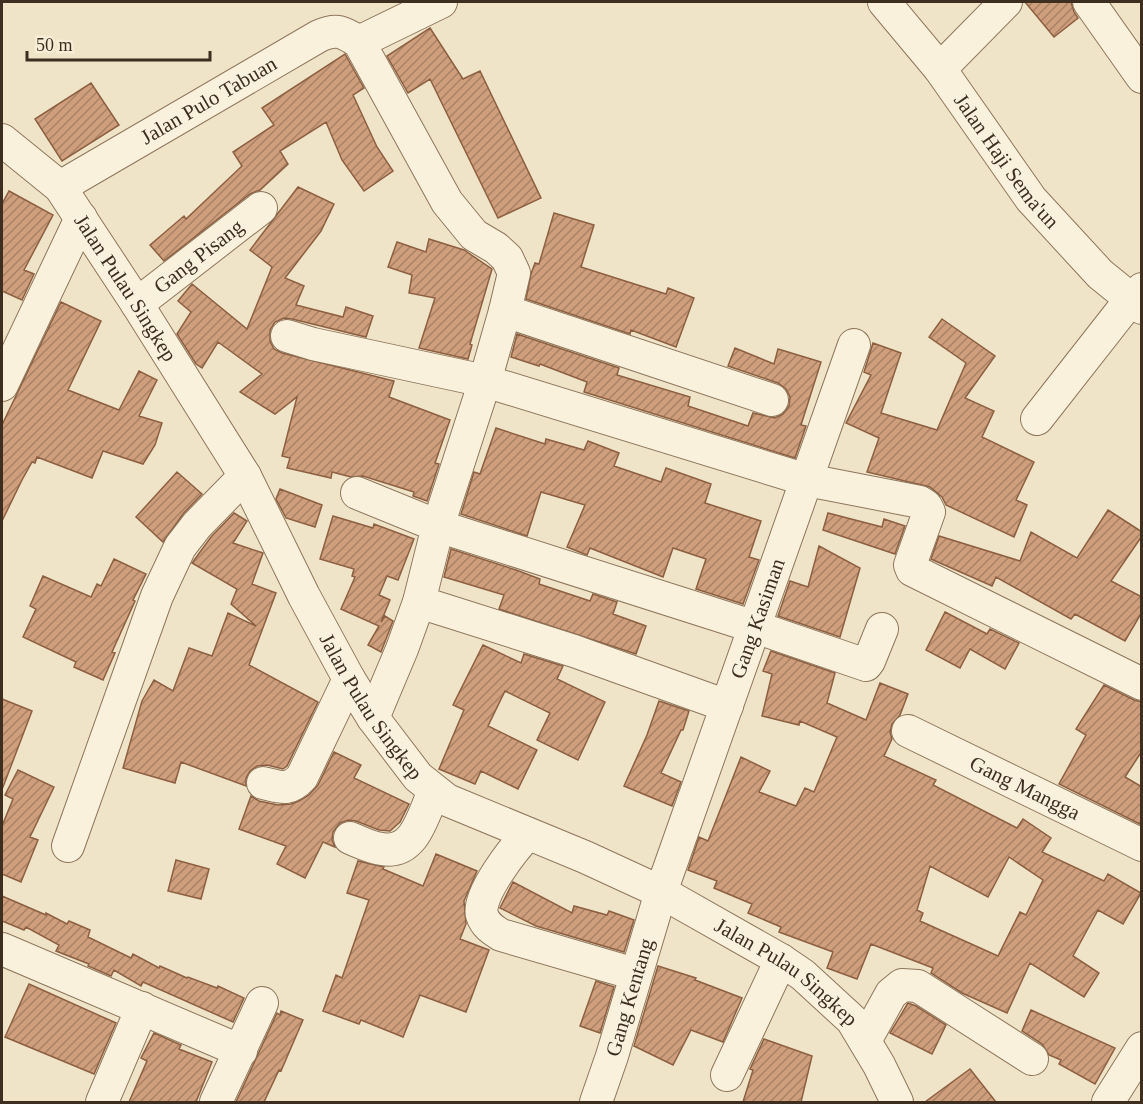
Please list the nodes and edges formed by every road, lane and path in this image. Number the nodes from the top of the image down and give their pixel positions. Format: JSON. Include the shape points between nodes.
{"nodes":[{"id":1,"x":441,"y":2,"type":"edge"},
{"id":2,"x":884,"y":2,"type":"edge"},
{"id":3,"x":1006,"y":2,"type":"edge"},
{"id":4,"x":1089,"y":2,"type":"edge"},
{"id":5,"x":359,"y":42,"type":"junction"},
{"id":6,"x":940,"y":69,"type":"junction"},
{"id":7,"x":1142,"y":77,"type":"edge"},
{"id":8,"x":2,"y":140,"type":"edge"},
{"id":9,"x":60,"y":187,"type":"junction"},
{"id":10,"x":261,"y":208,"type":"dead end"},
{"id":11,"x":81,"y":218,"type":"junction"},
{"id":12,"x":1138,"y":299,"type":"edge"},
{"id":13,"x":137,"y":304,"type":"junction"},
{"id":14,"x":505,"y":311,"type":"junction"},
{"id":15,"x":287,"y":336,"type":"dead end"},
{"id":16,"x":854,"y":345,"type":"dead end"},
{"id":17,"x":485,"y":381,"type":"junction"},
{"id":18,"x":2,"y":384,"type":"edge"},
{"id":19,"x":772,"y":400,"type":"dead end"},
{"id":20,"x":1037,"y":420,"type":"dead end"},
{"id":21,"x":244,"y":476,"type":"junction"},
{"id":22,"x":807,"y":480,"type":"junction"},
{"id":23,"x":357,"y":493,"type":"dead end"},
{"id":24,"x":438,"y":526,"type":"junction"},
{"id":25,"x":419,"y":602,"type":"junction"},
{"id":26,"x":755,"y":627,"type":"junction"},
{"id":27,"x":882,"y":629,"type":"dead end"},
{"id":28,"x":349,"y":679,"type":"junction"},
{"id":29,"x":1142,"y":684,"type":"edge"},
{"id":30,"x":727,"y":706,"type":"junction"},
{"id":31,"x":373,"y":718,"type":"junction"},
{"id":32,"x":908,"y":731,"type":"dead end"},
{"id":33,"x":263,"y":783,"type":"dead end"},
{"id":34,"x":434,"y":791,"type":"junction"},
{"id":35,"x":528,"y":834,"type":"junction"},
{"id":36,"x":350,"y":838,"type":"dead end"},
{"id":37,"x":1142,"y":845,"type":"edge"},
{"id":38,"x":68,"y":846,"type":"dead end"},
{"id":39,"x":661,"y":892,"type":"junction"},
{"id":40,"x":2,"y":949,"type":"edge"},
{"id":41,"x":782,"y":960,"type":"junction"},
{"id":42,"x":635,"y":974,"type":"junction"},
{"id":43,"x":262,"y":1003,"type":"dead end"},
{"id":44,"x":142,"y":1008,"type":"junction"},
{"id":45,"x":865,"y":1041,"type":"junction"},
{"id":46,"x":1142,"y":1048,"type":"edge"},
{"id":47,"x":241,"y":1051,"type":"junction"},
{"id":48,"x":1032,"y":1059,"type":"dead end"},
{"id":49,"x":726,"y":1075,"type":"dead end"},
{"id":50,"x":102,"y":1102,"type":"edge"},
{"id":51,"x":216,"y":1102,"type":"edge"},
{"id":52,"x":596,"y":1102,"type":"edge"},
{"id":53,"x":897,"y":1102,"type":"edge"},
{"id":54,"x":1108,"y":1102,"type":"edge"}],
"edges":[{"from":1,"to":5,"type":"street"},
{"from":2,"to":6,"type":"street","name":"Jalan Haji Sema'un"},
{"from":3,"to":6,"type":"street"},
{"from":4,"to":7,"type":"street"},
{"from":5,"to":9,"type":"street","name":"Jalan Pulo Tabuan","via":[[332,30],[319,36]]},
{"from":5,"to":14,"type":"street","via":[[447,202],[474,235],[507,258],[514,273]]},
{"from":6,"to":12,"type":"street","name":"Jalan Haji Sema'un","via":[[1031,199],[1100,274]]},
{"from":8,"to":9,"type":"street","name":"Jalan Pulau Singkep"},
{"from":9,"to":11,"type":"street","name":"Jalan Pulau Singkep"},
{"from":10,"to":13,"type":"street","name":"Gang Pisang"},
{"from":11,"to":13,"type":"street","name":"Jalan Pulau Singkep"},
{"from":11,"to":18,"type":"street"},
{"from":12,"to":20,"type":"street"},
{"from":13,"to":21,"type":"street","name":"Jalan Pulau Singkep"},
{"from":14,"to":17,"type":"street"},
{"from":14,"to":19,"type":"street"},
{"from":15,"to":17,"type":"street"},
{"from":16,"to":22,"type":"street","name":"Gang Kasiman"},
{"from":17,"to":22,"type":"street"},
{"from":17,"to":24,"type":"street"},
{"from":21,"to":28,"type":"street","name":"Jalan Pulau Singkep"},
{"from":21,"to":38,"type":"street","via":[[180,547],[157,596]]},
{"from":22,"to":26,"type":"street","name":"Gang Kasiman"},
{"from":22,"to":29,"type":"street","via":[[920,502],[929,512],[910,565],[912,570]]},
{"from":23,"to":24,"type":"street"},
{"from":24,"to":25,"type":"street"},
{"from":24,"to":26,"type":"street"},
{"from":25,"to":30,"type":"street","via":[[574,651]]},
{"from":25,"to":31,"type":"street"},
{"from":26,"to":27,"type":"street","via":[[866,665]]},
{"from":26,"to":30,"type":"street","name":"Gang Kasiman"},
{"from":28,"to":31,"type":"street","name":"Jalan Pulau Singkep"},
{"from":28,"to":33,"type":"street","via":[[295,786]]},
{"from":30,"to":39,"type":"street","name":"Gang Kasiman"},
{"from":31,"to":34,"type":"street","name":"Jalan Pulau Singkep","via":[[418,777]]},
{"from":32,"to":37,"type":"street","name":"Gang Mangga"},
{"from":34,"to":35,"type":"street","name":"Jalan Pulau Singkep"},
{"from":34,"to":36,"type":"street","via":[[408,845],[395,850],[380,849]]},
{"from":35,"to":39,"type":"street","name":"Jalan Pulau Singkep"},
{"from":35,"to":42,"type":"street","via":[[504,862],[483,902],[481,914],[488,927],[501,935]]},
{"from":39,"to":41,"type":"street","name":"Jalan Pulau Singkep"},
{"from":39,"to":42,"type":"street","name":"Gang Kentang"},
{"from":40,"to":44,"type":"street"},
{"from":41,"to":45,"type":"street","name":"Jalan Pulau Singkep","via":[[852,1020]]},
{"from":41,"to":49,"type":"street"},
{"from":42,"to":52,"type":"street","name":"Gang Kentang"},
{"from":43,"to":47,"type":"street"},
{"from":44,"to":47,"type":"street"},
{"from":44,"to":50,"type":"street"},
{"from":45,"to":48,"type":"street","via":[[891,994],[902,985],[918,986]]},
{"from":45,"to":53,"type":"street","name":"Jalan Pulau Singkep"},
{"from":46,"to":54,"type":"street"},
{"from":47,"to":51,"type":"street"}]}
